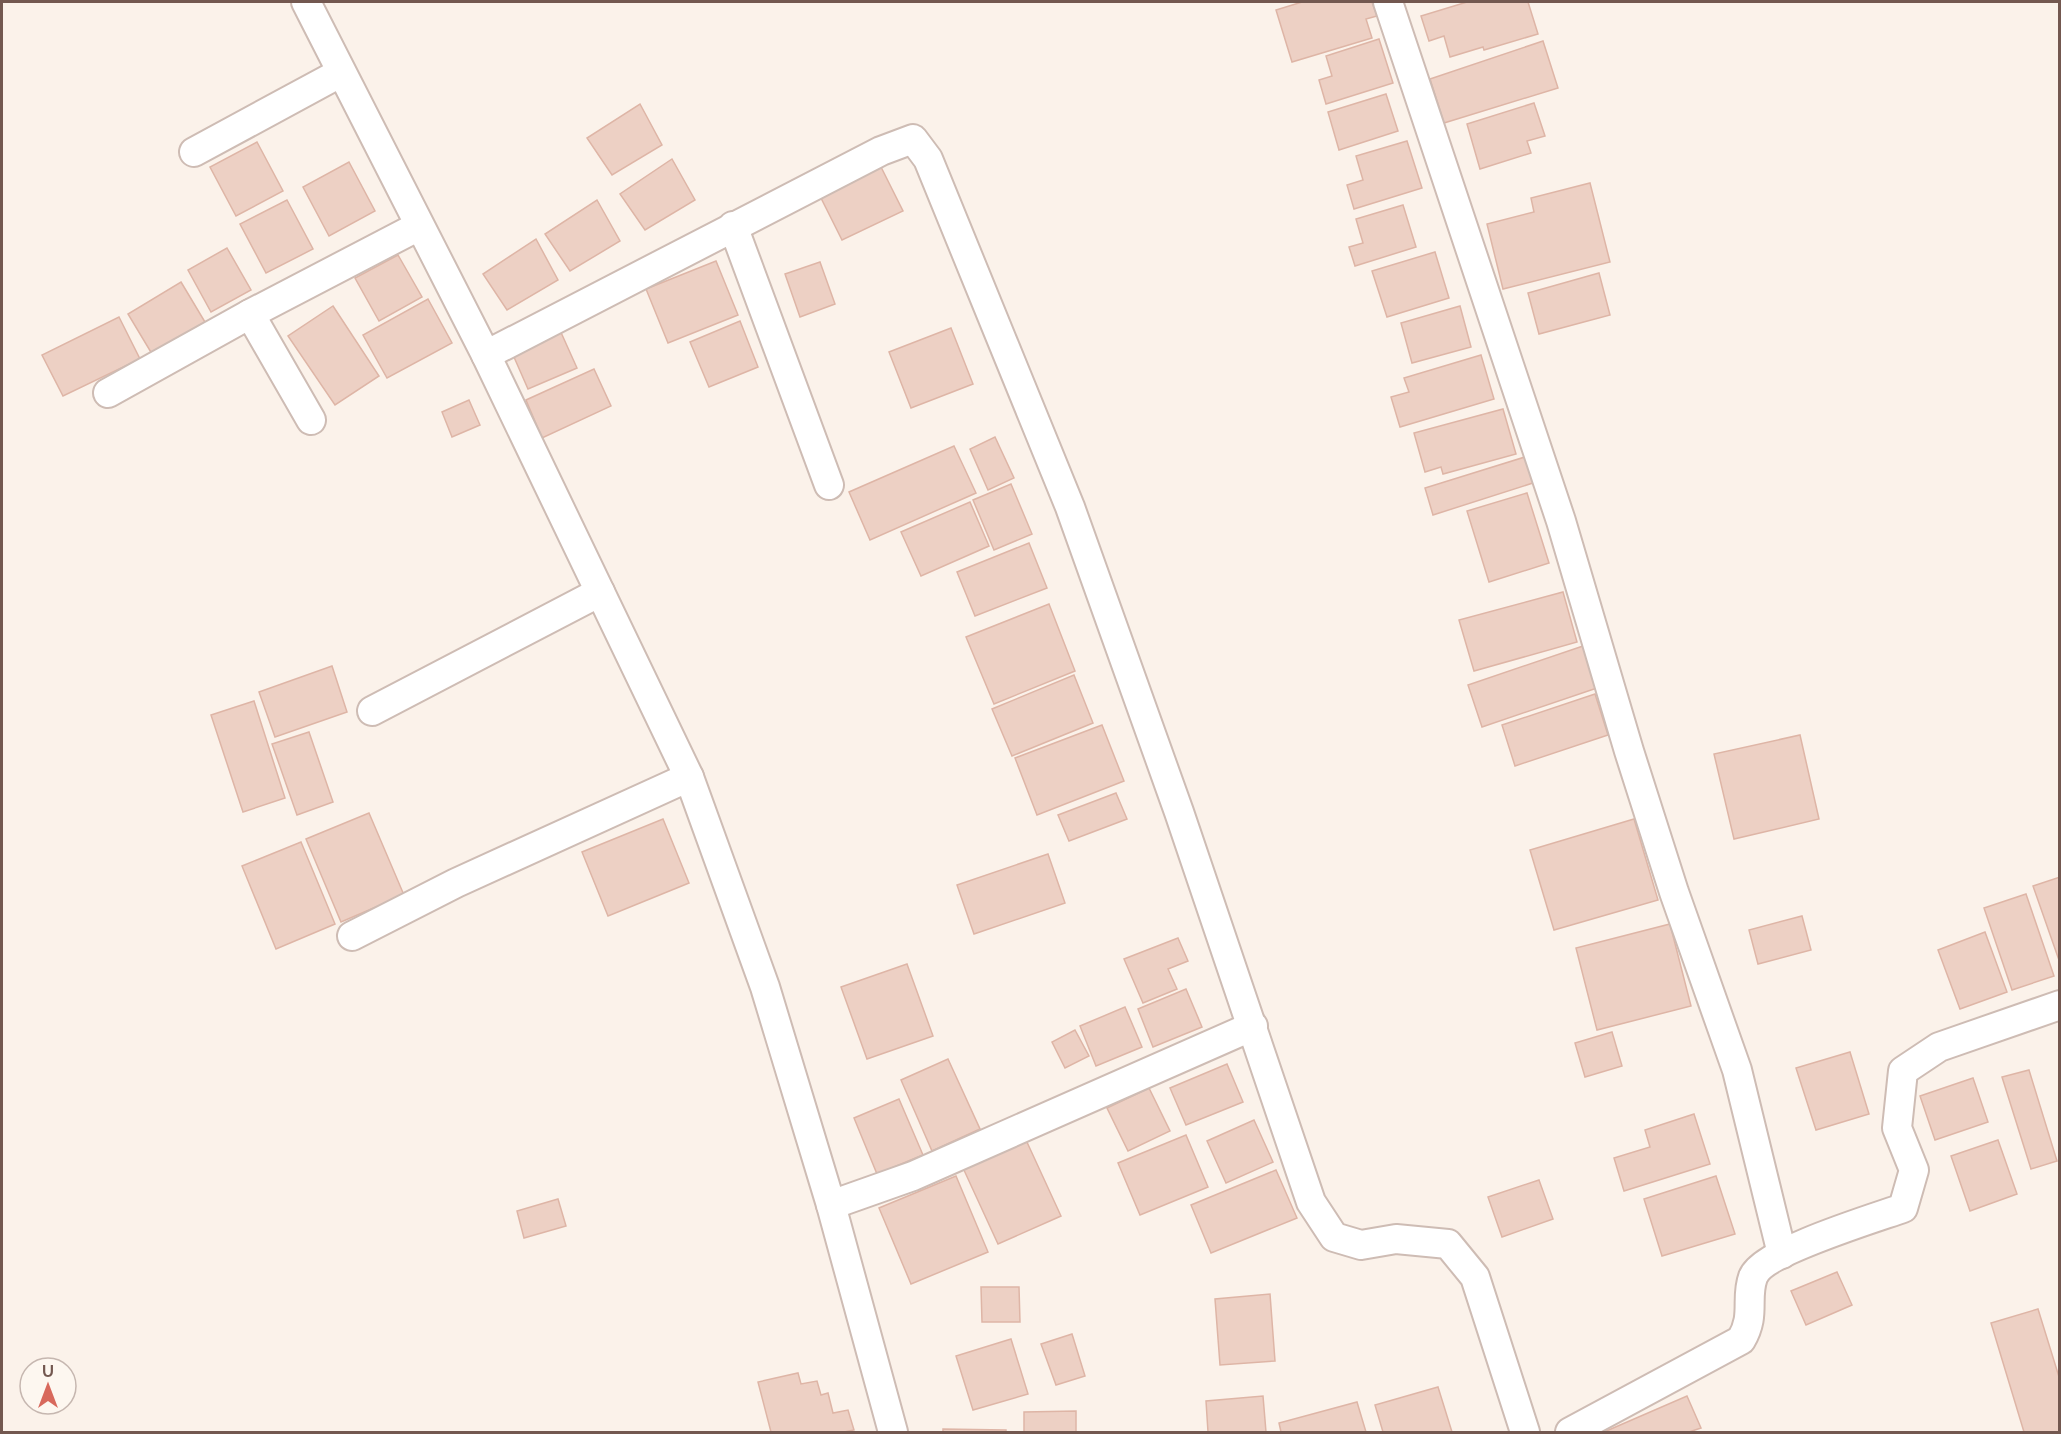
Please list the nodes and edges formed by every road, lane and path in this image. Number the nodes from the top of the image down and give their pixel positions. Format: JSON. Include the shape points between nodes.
{"nodes":[{"id":1,"x":306,"y":2,"type":"edge"},
{"id":2,"x":1388,"y":2,"type":"edge"},
{"id":3,"x":340,"y":72,"type":"junction"},
{"id":4,"x":194,"y":152,"type":"dead end"},
{"id":5,"x":419,"y":226,"type":"junction"},
{"id":6,"x":733,"y":226,"type":"junction"},
{"id":7,"x":250,"y":314,"type":"junction"},
{"id":8,"x":486,"y":355,"type":"junction"},
{"id":9,"x":108,"y":393,"type":"dead end"},
{"id":10,"x":310,"y":420,"type":"dead end"},
{"id":11,"x":829,"y":485,"type":"dead end"},
{"id":12,"x":600,"y":592,"type":"junction"},
{"id":13,"x":372,"y":711,"type":"dead end"},
{"id":14,"x":689,"y":777,"type":"junction"},
{"id":15,"x":352,"y":936,"type":"dead end"},
{"id":16,"x":2060,"y":1005,"type":"edge"},
{"id":17,"x":1253,"y":1026,"type":"junction"},
{"id":18,"x":831,"y":1205,"type":"junction"},
{"id":19,"x":1782,"y":1254,"type":"junction"},
{"id":20,"x":1580,"y":1430,"type":"edge"},
{"id":21,"x":893,"y":1432,"type":"edge"},
{"id":22,"x":1525,"y":1432,"type":"edge"}],
"edges":[{"from":1,"to":3,"type":"street"},
{"from":2,"to":19,"type":"street","via":[[1561,521],[1674,892],[1737,1070]]},
{"from":3,"to":4,"type":"street"},
{"from":3,"to":5,"type":"street"},
{"from":5,"to":7,"type":"street"},
{"from":5,"to":8,"type":"street"},
{"from":6,"to":8,"type":"street"},
{"from":6,"to":11,"type":"street"},
{"from":6,"to":17,"type":"street","via":[[881,151],[913,139],[928,159],[1070,507]]},
{"from":7,"to":9,"type":"street"},
{"from":7,"to":10,"type":"street"},
{"from":8,"to":12,"type":"street"},
{"from":12,"to":13,"type":"street"},
{"from":12,"to":14,"type":"street"},
{"from":14,"to":15,"type":"street","via":[[456,883]]},
{"from":14,"to":18,"type":"street","via":[[765,987]]},
{"from":16,"to":19,"type":"street","via":[[1939,1047],[1903,1071],[1897,1128],[1914,1170],[1903,1208]]},
{"from":17,"to":18,"type":"street","via":[[913,1176]]},
{"from":17,"to":22,"type":"street","via":[[1311,1202],[1334,1237],[1361,1245],[1396,1239],[1448,1244],[1475,1277]]},
{"from":18,"to":21,"type":"street"},
{"from":19,"to":20,"type":"street","via":[[1759,1266],[1752,1278],[1750,1326],[1741,1340]]}]}
